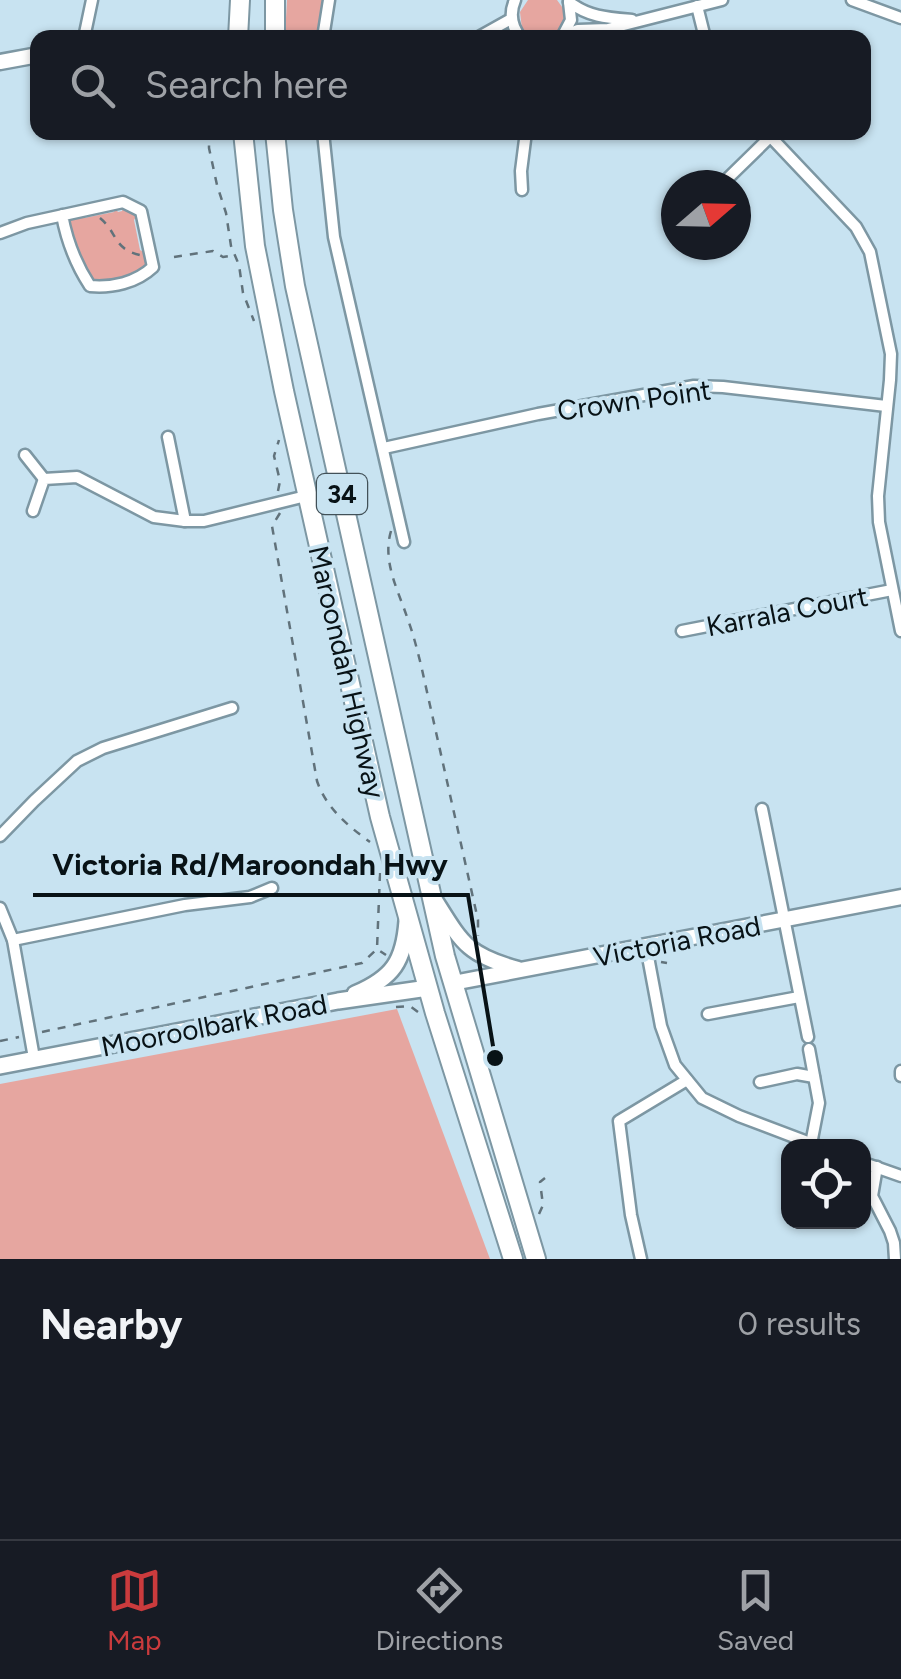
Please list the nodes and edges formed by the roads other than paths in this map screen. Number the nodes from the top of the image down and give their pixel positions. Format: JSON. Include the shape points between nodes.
{"nodes":[{"id":1,"x":92,"y":0,"type":"edge"},
{"id":2,"x":240,"y":0,"type":"edge"},
{"id":3,"x":276,"y":0,"type":"edge"},
{"id":4,"x":329,"y":0,"type":"edge"},
{"id":5,"x":515,"y":0,"type":"edge"},
{"id":6,"x":722,"y":0,"type":"edge"},
{"id":7,"x":852,"y":0,"type":"edge"},
{"id":8,"x":568,"y":1,"type":"edge"},
{"id":9,"x":868,"y":2,"type":"edge"},
{"id":10,"x":698,"y":6,"type":"junction"},
{"id":11,"x":901,"y":18,"type":"edge"},
{"id":12,"x":512,"y":19,"type":"junction"},
{"id":13,"x":643,"y":20,"type":"junction"},
{"id":14,"x":86,"y":30,"type":"edge"},
{"id":15,"x":238,"y":30,"type":"edge"},
{"id":16,"x":275,"y":30,"type":"edge"},
{"id":17,"x":324,"y":30,"type":"edge"},
{"id":18,"x":492,"y":30,"type":"edge"},
{"id":19,"x":515,"y":30,"type":"edge"},
{"id":20,"x":566,"y":30,"type":"edge"},
{"id":21,"x":578,"y":30,"type":"edge"},
{"id":22,"x":703,"y":30,"type":"edge"},
{"id":23,"x":30,"y":56,"type":"edge"},
{"id":24,"x":0,"y":62,"type":"edge"},
{"id":25,"x":244,"y":140,"type":"edge"},
{"id":26,"x":276,"y":140,"type":"edge"},
{"id":27,"x":325,"y":140,"type":"edge"},
{"id":28,"x":525,"y":140,"type":"edge"},
{"id":29,"x":763,"y":140,"type":"edge"},
{"id":30,"x":773,"y":140,"type":"edge"},
{"id":31,"x":735,"y":170,"type":"edge"},
{"id":32,"x":522,"y":190,"type":"dead end"},
{"id":33,"x":62,"y":215,"type":"junction"},
{"id":34,"x":0,"y":233,"type":"edge"},
{"id":35,"x":896,"y":353,"type":"edge"},
{"id":36,"x":886,"y":406,"type":"junction"},
{"id":37,"x":168,"y":437,"type":"dead end"},
{"id":38,"x":384,"y":448,"type":"junction"},
{"id":39,"x":25,"y":456,"type":"dead end"},
{"id":40,"x":44,"y":480,"type":"junction"},
{"id":41,"x":306,"y":496,"type":"junction"},
{"id":42,"x":32,"y":511,"type":"dead end"},
{"id":43,"x":185,"y":521,"type":"junction"},
{"id":44,"x":404,"y":542,"type":"dead end"},
{"id":45,"x":892,"y":590,"type":"junction"},
{"id":46,"x":682,"y":631,"type":"dead end"},
{"id":47,"x":901,"y":631,"type":"edge"},
{"id":48,"x":232,"y":708,"type":"dead end"},
{"id":49,"x":762,"y":810,"type":"dead end"},
{"id":50,"x":0,"y":836,"type":"edge"},
{"id":51,"x":272,"y":888,"type":"dead end"},
{"id":52,"x":431,"y":894,"type":"junction"},
{"id":53,"x":901,"y":897,"type":"edge"},
{"id":54,"x":0,"y":908,"type":"edge"},
{"id":55,"x":407,"y":914,"type":"junction"},
{"id":56,"x":784,"y":921,"type":"junction"},
{"id":57,"x":13,"y":940,"type":"junction"},
{"id":58,"x":646,"y":946,"type":"junction"},
{"id":59,"x":524,"y":970,"type":"junction"},
{"id":60,"x":453,"y":983,"type":"junction"},
{"id":61,"x":428,"y":988,"type":"junction"},
{"id":62,"x":799,"y":997,"type":"junction"},
{"id":63,"x":338,"y":1001,"type":"junction"},
{"id":64,"x":708,"y":1014,"type":"dead end"},
{"id":65,"x":34,"y":1058,"type":"junction"},
{"id":66,"x":0,"y":1066,"type":"edge"},
{"id":67,"x":814,"y":1076,"type":"junction"},
{"id":68,"x":688,"y":1080,"type":"junction"},
{"id":69,"x":760,"y":1082,"type":"dead end"},
{"id":70,"x":798,"y":1139,"type":"edge"},
{"id":71,"x":815,"y":1139,"type":"edge"},
{"id":72,"x":871,"y":1165,"type":"edge"},
{"id":73,"x":876,"y":1167,"type":"junction"},
{"id":74,"x":901,"y":1176,"type":"edge"},
{"id":75,"x":513,"y":1259,"type":"edge"},
{"id":76,"x":536,"y":1259,"type":"edge"},
{"id":77,"x":641,"y":1259,"type":"edge"},
{"id":78,"x":895,"y":1259,"type":"edge"}],
"edges":[{"from":1,"to":14,"type":"street"},
{"from":2,"to":15,"type":"highway"},
{"from":3,"to":16,"type":"highway"},
{"from":4,"to":17,"type":"street"},
{"from":5,"to":12,"type":"street"},
{"from":6,"to":10,"type":"street"},
{"from":7,"to":9,"type":"street"},
{"from":8,"to":13,"type":"street","via":[[598,18]]},
{"from":8,"to":20,"type":"street"},
{"from":9,"to":11,"type":"street"},
{"from":10,"to":13,"type":"street"},
{"from":10,"to":22,"type":"street"},
{"from":12,"to":18,"type":"street"},
{"from":12,"to":19,"type":"street"},
{"from":13,"to":21,"type":"street"},
{"from":23,"to":24,"type":"main road"},
{"from":25,"to":41,"type":"highway","name":"Maroondah Highway","number":"34","via":[[255,246]]},
{"from":26,"to":52,"type":"highway","name":"Maroondah Highway","number":"34","via":[[295,286]]},
{"from":27,"to":38,"type":"street","via":[[334,237]]},
{"from":28,"to":32,"type":"street"},
{"from":29,"to":31,"type":"street"},
{"from":30,"to":35,"type":"street","via":[[856,226],[870,252]]},
{"from":33,"to":33,"type":"street","via":[[123,202],[141,211],[153,268],[107,288],[90,286],[74,262]]},
{"from":33,"to":34,"type":"street"},
{"from":35,"to":36,"type":"street"},
{"from":36,"to":38,"type":"street","name":"Crown Point","via":[[694,386]]},
{"from":36,"to":45,"type":"street","via":[[878,496]]},
{"from":37,"to":43,"type":"street"},
{"from":38,"to":44,"type":"street"},
{"from":39,"to":40,"type":"street"},
{"from":40,"to":42,"type":"street"},
{"from":40,"to":43,"type":"street","via":[[77,477],[154,517]]},
{"from":41,"to":43,"type":"street"},
{"from":41,"to":55,"type":"highway","name":"Maroondah Highway","number":"34"},
{"from":45,"to":46,"type":"street","name":"Karrala Court"},
{"from":45,"to":47,"type":"street"},
{"from":48,"to":50,"type":"street","via":[[77,761]]},
{"from":49,"to":56,"type":"street"},
{"from":51,"to":57,"type":"street"},
{"from":52,"to":59,"type":"main road","via":[[472,951]]},
{"from":52,"to":60,"type":"highway","name":"Maroondah Highway","number":"34"},
{"from":53,"to":56,"type":"main road","name":"Victoria Road"},
{"from":54,"to":57,"type":"street"},
{"from":55,"to":61,"type":"highway","name":"Maroondah Highway","number":"34"},
{"from":55,"to":63,"type":"main road","via":[[394,968]]},
{"from":56,"to":58,"type":"main road","name":"Victoria Road"},
{"from":56,"to":62,"type":"street"},
{"from":57,"to":65,"type":"street"},
{"from":58,"to":59,"type":"main road","name":"Victoria Road"},
{"from":58,"to":68,"type":"street","via":[[662,1026],[675,1066]]},
{"from":59,"to":60,"type":"main road","name":"Victoria Road"},
{"from":60,"to":61,"type":"highway"},
{"from":60,"to":76,"type":"highway","name":"Maroondah Highway","number":"34"},
{"from":61,"to":63,"type":"main road","name":"Mooroolbark Road"},
{"from":61,"to":75,"type":"highway","name":"Maroondah Highway","number":"34"},
{"from":62,"to":64,"type":"street"},
{"from":62,"to":67,"type":"street"},
{"from":63,"to":65,"type":"main road","name":"Mooroolbark Road"},
{"from":65,"to":66,"type":"main road","name":"Mooroolbark Road"},
{"from":67,"to":69,"type":"street"},
{"from":67,"to":71,"type":"street"},
{"from":68,"to":70,"type":"street","via":[[702,1098]]},
{"from":68,"to":77,"type":"street","via":[[620,1121]]},
{"from":72,"to":73,"type":"street"},
{"from":73,"to":74,"type":"street"},
{"from":73,"to":78,"type":"street","via":[[872,1196]]}]}
